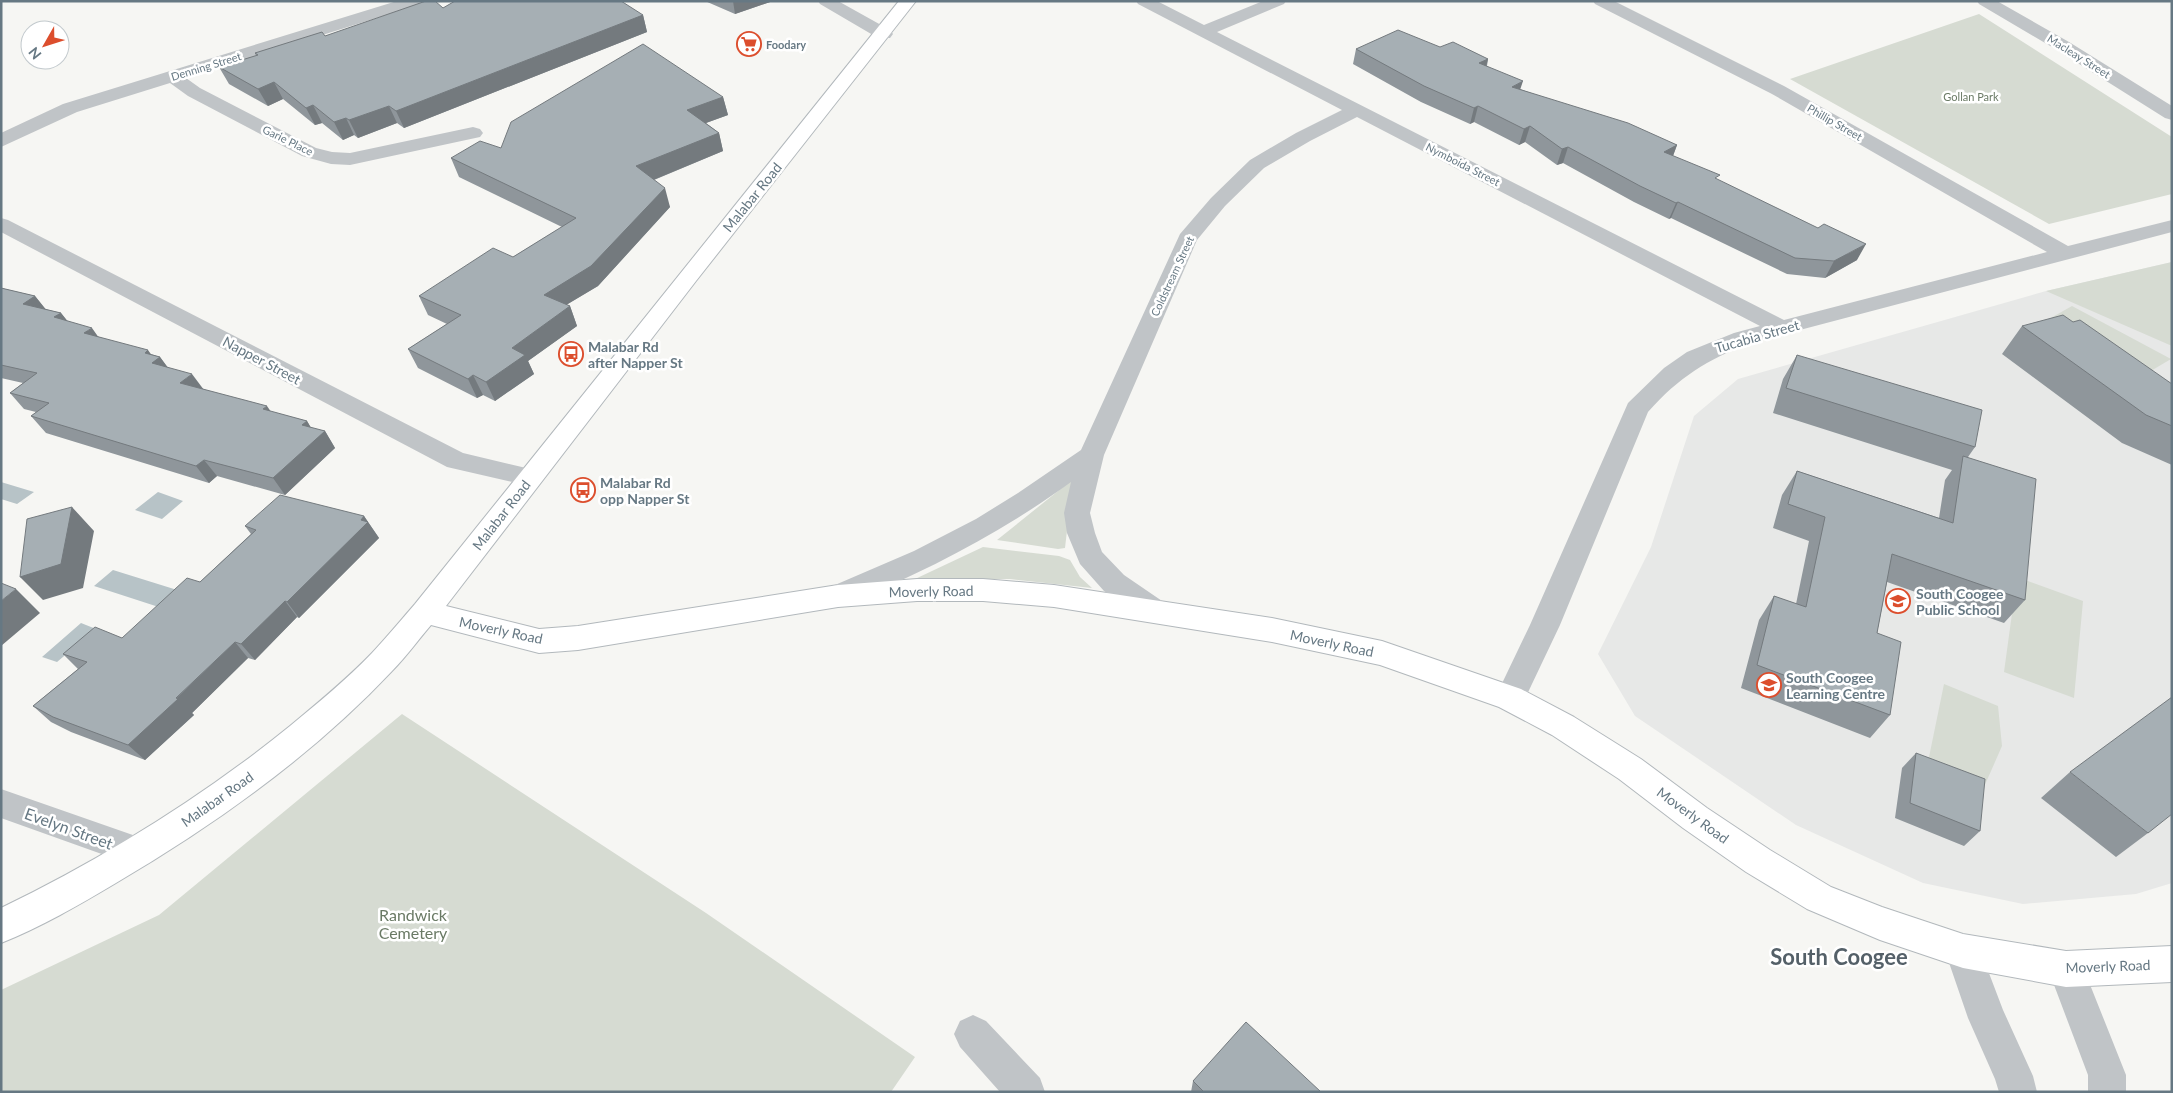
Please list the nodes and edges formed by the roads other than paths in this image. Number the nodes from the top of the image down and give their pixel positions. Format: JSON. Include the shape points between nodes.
{"nodes":[{"id":1,"x":415,"y":1,"type":"edge"},
{"id":2,"x":826,"y":1,"type":"edge"},
{"id":3,"x":908,"y":1,"type":"edge"},
{"id":4,"x":1144,"y":1,"type":"edge"},
{"id":5,"x":1278,"y":1,"type":"edge"},
{"id":6,"x":1601,"y":1,"type":"edge"},
{"id":7,"x":1986,"y":1,"type":"edge"},
{"id":8,"x":1202,"y":32,"type":"junction"},
{"id":9,"x":884,"y":34,"type":"junction"},
{"id":10,"x":174,"y":76,"type":"junction"},
{"id":11,"x":1357,"y":110,"type":"junction"},
{"id":12,"x":2172,"y":114,"type":"edge"},
{"id":13,"x":473,"y":133,"type":"dead end"},
{"id":14,"x":1,"y":141,"type":"edge"},
{"id":15,"x":1,"y":224,"type":"edge"},
{"id":16,"x":2172,"y":226,"type":"edge"},
{"id":17,"x":2064,"y":253,"type":"junction"},
{"id":18,"x":1782,"y":328,"type":"junction"},
{"id":19,"x":1090,"y":454,"type":"junction"},
{"id":20,"x":530,"y":477,"type":"junction"},
{"id":21,"x":838,"y":596,"type":"junction"},
{"id":22,"x":1155,"y":611,"type":"junction"},
{"id":23,"x":424,"y":612,"type":"junction"},
{"id":24,"x":1510,"y":698,"type":"junction"},
{"id":25,"x":1,"y":803,"type":"edge"},
{"id":26,"x":138,"y":852,"type":"junction"},
{"id":27,"x":1,"y":926,"type":"edge"},
{"id":28,"x":1963,"y":951,"type":"junction"},
{"id":29,"x":2172,"y":964,"type":"edge"},
{"id":30,"x":2066,"y":968,"type":"junction"},
{"id":31,"x":973,"y":1034,"type":"dead end"},
{"id":32,"x":1026,"y":1092,"type":"edge"},
{"id":33,"x":2018,"y":1092,"type":"edge"},
{"id":34,"x":2107,"y":1092,"type":"edge"}],
"edges":[{"from":1,"to":10,"type":"street","name":"Denning Street"},
{"from":2,"to":9,"type":"street"},
{"from":3,"to":9,"type":"main road","name":"Malabar Road"},
{"from":4,"to":8,"type":"street","name":"Nymboida Street"},
{"from":5,"to":8,"type":"street"},
{"from":6,"to":17,"type":"street","name":"Phillip Street","via":[[1778,90]]},
{"from":7,"to":12,"type":"street","name":"Macleay Street"},
{"from":8,"to":11,"type":"street","name":"Nymboida Street"},
{"from":9,"to":20,"type":"main road","name":"Malabar Road"},
{"from":10,"to":13,"type":"street","name":"Garie Place","via":[[194,92],[309,152],[331,158],[371,155]]},
{"from":10,"to":14,"type":"street","name":"Denning Street","via":[[70,108]]},
{"from":11,"to":18,"type":"street","name":"Nymboida Street"},
{"from":11,"to":19,"type":"street","name":"Coldstream Street","via":[[1257,164],[1187,238]]},
{"from":15,"to":20,"type":"street","name":"Napper Street","via":[[456,461]]},
{"from":16,"to":17,"type":"street","name":"Tucabia Street"},
{"from":17,"to":18,"type":"street","name":"Tucabia Street"},
{"from":18,"to":24,"type":"street","name":"Tucabia Street","via":[[1704,352],[1658,384],[1637,409],[1545,625]]},
{"from":19,"to":21,"type":"street","via":[[1006,514],[968,536],[907,568]]},
{"from":19,"to":22,"type":"street","name":"Coldstream Street","via":[[1077,513],[1090,557],[1114,584]]},
{"from":20,"to":23,"type":"main road","name":"Malabar Road"},
{"from":21,"to":22,"type":"main road","name":"Moverly Road","via":[[917,590],[983,590],[1054,596]]},
{"from":21,"to":23,"type":"main road","name":"Moverly Road","via":[[578,638],[539,641]]},
{"from":22,"to":24,"type":"main road","name":"Moverly Road","via":[[1272,630],[1382,653]]},
{"from":23,"to":26,"type":"main road","name":"Malabar Road","via":[[382,662],[283,751],[232,790]]},
{"from":24,"to":28,"type":"main road","name":"Moverly Road","via":[[1563,726],[1630,769],[1758,861],[1819,898]]},
{"from":25,"to":26,"type":"street","name":"Evelyn Street"},
{"from":26,"to":27,"type":"main road","name":"Malabar Road"},
{"from":28,"to":30,"type":"main road","name":"Moverly Road"},
{"from":28,"to":33,"type":"street"},
{"from":29,"to":30,"type":"main road","name":"Moverly Road"},
{"from":30,"to":34,"type":"street","via":[[2107,1075]]},
{"from":31,"to":32,"type":"street"}]}
